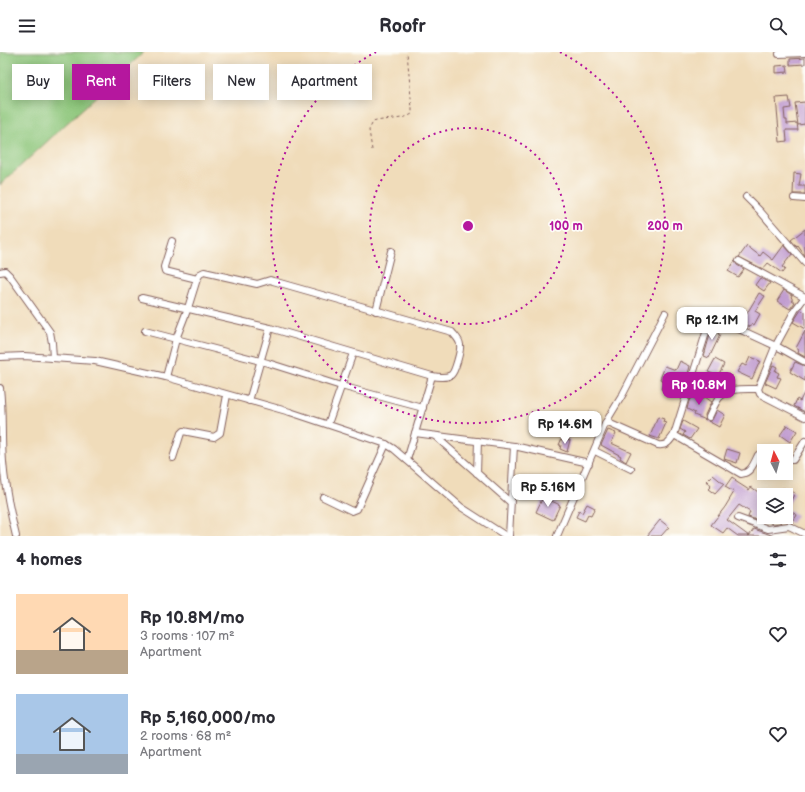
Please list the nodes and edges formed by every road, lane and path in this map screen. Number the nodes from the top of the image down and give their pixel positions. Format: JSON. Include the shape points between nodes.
{"nodes":[{"id":1,"x":407,"y":52,"type":"edge"},
{"id":2,"x":805,"y":53,"type":"edge"},
{"id":3,"x":780,"y":54,"type":"dead end"},
{"id":4,"x":372,"y":150,"type":"dead end"},
{"id":5,"x":746,"y":197,"type":"dead end"},
{"id":6,"x":794,"y":198,"type":"dead end"},
{"id":7,"x":805,"y":199,"type":"edge"},
{"id":8,"x":172,"y":241,"type":"dead end"},
{"id":9,"x":391,"y":251,"type":"dead end"},
{"id":10,"x":739,"y":261,"type":"dead end"},
{"id":11,"x":805,"y":264,"type":"edge"},
{"id":12,"x":0,"y":272,"type":"edge"},
{"id":13,"x":197,"y":279,"type":"junction"},
{"id":14,"x":142,"y":298,"type":"dead end"},
{"id":15,"x":804,"y":300,"type":"edge"},
{"id":16,"x":188,"y":308,"type":"junction"},
{"id":17,"x":376,"y":311,"type":"junction"},
{"id":18,"x":665,"y":313,"type":"dead end"},
{"id":19,"x":270,"y":328,"type":"junction"},
{"id":20,"x":146,"y":331,"type":"dead end"},
{"id":21,"x":176,"y":339,"type":"junction"},
{"id":22,"x":775,"y":347,"type":"junction"},
{"id":23,"x":353,"y":353,"type":"junction"},
{"id":24,"x":0,"y":357,"type":"edge"},
{"id":25,"x":53,"y":358,"type":"junction"},
{"id":26,"x":260,"y":361,"type":"junction"},
{"id":27,"x":805,"y":362,"type":"edge"},
{"id":28,"x":432,"y":376,"type":"junction"},
{"id":29,"x":166,"y":377,"type":"junction"},
{"id":30,"x":341,"y":386,"type":"junction"},
{"id":31,"x":0,"y":388,"type":"edge"},
{"id":32,"x":758,"y":389,"type":"junction"},
{"id":33,"x":227,"y":395,"type":"junction"},
{"id":34,"x":248,"y":401,"type":"junction"},
{"id":35,"x":422,"y":408,"type":"junction"},
{"id":36,"x":709,"y":417,"type":"dead end"},
{"id":37,"x":805,"y":417,"type":"edge"},
{"id":38,"x":1,"y":422,"type":"edge"},
{"id":39,"x":606,"y":422,"type":"junction"},
{"id":40,"x":328,"y":424,"type":"junction"},
{"id":41,"x":415,"y":433,"type":"junction"},
{"id":42,"x":674,"y":434,"type":"junction"},
{"id":43,"x":434,"y":435,"type":"junction"},
{"id":44,"x":478,"y":441,"type":"junction"},
{"id":45,"x":805,"y":441,"type":"edge"},
{"id":46,"x":386,"y":444,"type":"junction"},
{"id":47,"x":514,"y":446,"type":"junction"},
{"id":48,"x":594,"y":451,"type":"junction"},
{"id":49,"x":757,"y":457,"type":"edge"},
{"id":50,"x":173,"y":458,"type":"dead end"},
{"id":51,"x":407,"y":460,"type":"junction"},
{"id":52,"x":793,"y":460,"type":"edge"},
{"id":53,"x":589,"y":463,"type":"junction"},
{"id":54,"x":631,"y":469,"type":"dead end"},
{"id":55,"x":477,"y":473,"type":"junction"},
{"id":56,"x":323,"y":497,"type":"dead end"},
{"id":57,"x":510,"y":502,"type":"junction"},
{"id":58,"x":738,"y":518,"type":"dead end"},
{"id":59,"x":805,"y":534,"type":"edge"},
{"id":60,"x":16,"y":536,"type":"edge"},
{"id":61,"x":506,"y":536,"type":"edge"},
{"id":62,"x":509,"y":536,"type":"edge"},
{"id":63,"x":557,"y":536,"type":"edge"}],
"edges":[{"from":1,"to":4,"type":"path","via":[[412,114],[373,122],[369,130]]},
{"from":2,"to":3,"type":"street"},
{"from":5,"to":11,"type":"street"},
{"from":6,"to":7,"type":"street"},
{"from":8,"to":13,"type":"street","via":[[165,271]]},
{"from":9,"to":17,"type":"street"},
{"from":10,"to":15,"type":"street"},
{"from":12,"to":25,"type":"street","via":[[5,271],[10,276],[50,332]]},
{"from":13,"to":16,"type":"street"},
{"from":13,"to":17,"type":"street","via":[[204,272],[257,284],[270,280]]},
{"from":14,"to":16,"type":"street"},
{"from":15,"to":22,"type":"street","via":[[795,310]]},
{"from":16,"to":19,"type":"street"},
{"from":16,"to":21,"type":"street"},
{"from":17,"to":28,"type":"street","via":[[452,332],[459,340],[461,346],[454,370],[446,377]]},
{"from":18,"to":39,"type":"street"},
{"from":19,"to":23,"type":"street"},
{"from":19,"to":26,"type":"street"},
{"from":20,"to":21,"type":"street"},
{"from":21,"to":26,"type":"street"},
{"from":21,"to":29,"type":"street"},
{"from":22,"to":27,"type":"street"},
{"from":22,"to":32,"type":"street"},
{"from":22,"to":42,"type":"street","via":[[715,318],[710,320]]},
{"from":23,"to":28,"type":"street"},
{"from":23,"to":30,"type":"street"},
{"from":24,"to":25,"type":"street"},
{"from":25,"to":29,"type":"street","via":[[95,361]]},
{"from":26,"to":30,"type":"street"},
{"from":26,"to":34,"type":"street"},
{"from":28,"to":35,"type":"street"},
{"from":29,"to":33,"type":"street"},
{"from":30,"to":35,"type":"street"},
{"from":30,"to":40,"type":"street"},
{"from":31,"to":38,"type":"street"},
{"from":32,"to":36,"type":"street","via":[[738,389],[722,395]]},
{"from":32,"to":37,"type":"street","via":[[760,394]]},
{"from":33,"to":34,"type":"street"},
{"from":33,"to":50,"type":"street","via":[[220,433],[214,437],[184,431],[181,433]]},
{"from":34,"to":40,"type":"street"},
{"from":35,"to":41,"type":"street"},
{"from":38,"to":60,"type":"street","via":[[8,504]]},
{"from":39,"to":42,"type":"street","via":[[658,444],[668,444]]},
{"from":39,"to":48,"type":"street"},
{"from":40,"to":46,"type":"street"},
{"from":41,"to":43,"type":"street"},
{"from":41,"to":51,"type":"street"},
{"from":42,"to":49,"type":"street","via":[[741,474],[750,470]]},
{"from":43,"to":44,"type":"street"},
{"from":43,"to":55,"type":"street"},
{"from":44,"to":47,"type":"street"},
{"from":44,"to":55,"type":"street"},
{"from":45,"to":52,"type":"street"},
{"from":46,"to":51,"type":"street"},
{"from":46,"to":56,"type":"street","via":[[357,509],[352,511]]},
{"from":47,"to":53,"type":"street"},
{"from":47,"to":57,"type":"street"},
{"from":48,"to":53,"type":"street"},
{"from":48,"to":54,"type":"street"},
{"from":51,"to":61,"type":"street","via":[[461,507]]},
{"from":53,"to":63,"type":"street"},
{"from":55,"to":57,"type":"street"},
{"from":57,"to":62,"type":"street"},
{"from":58,"to":59,"type":"street","via":[[768,529],[792,526]]}]}
